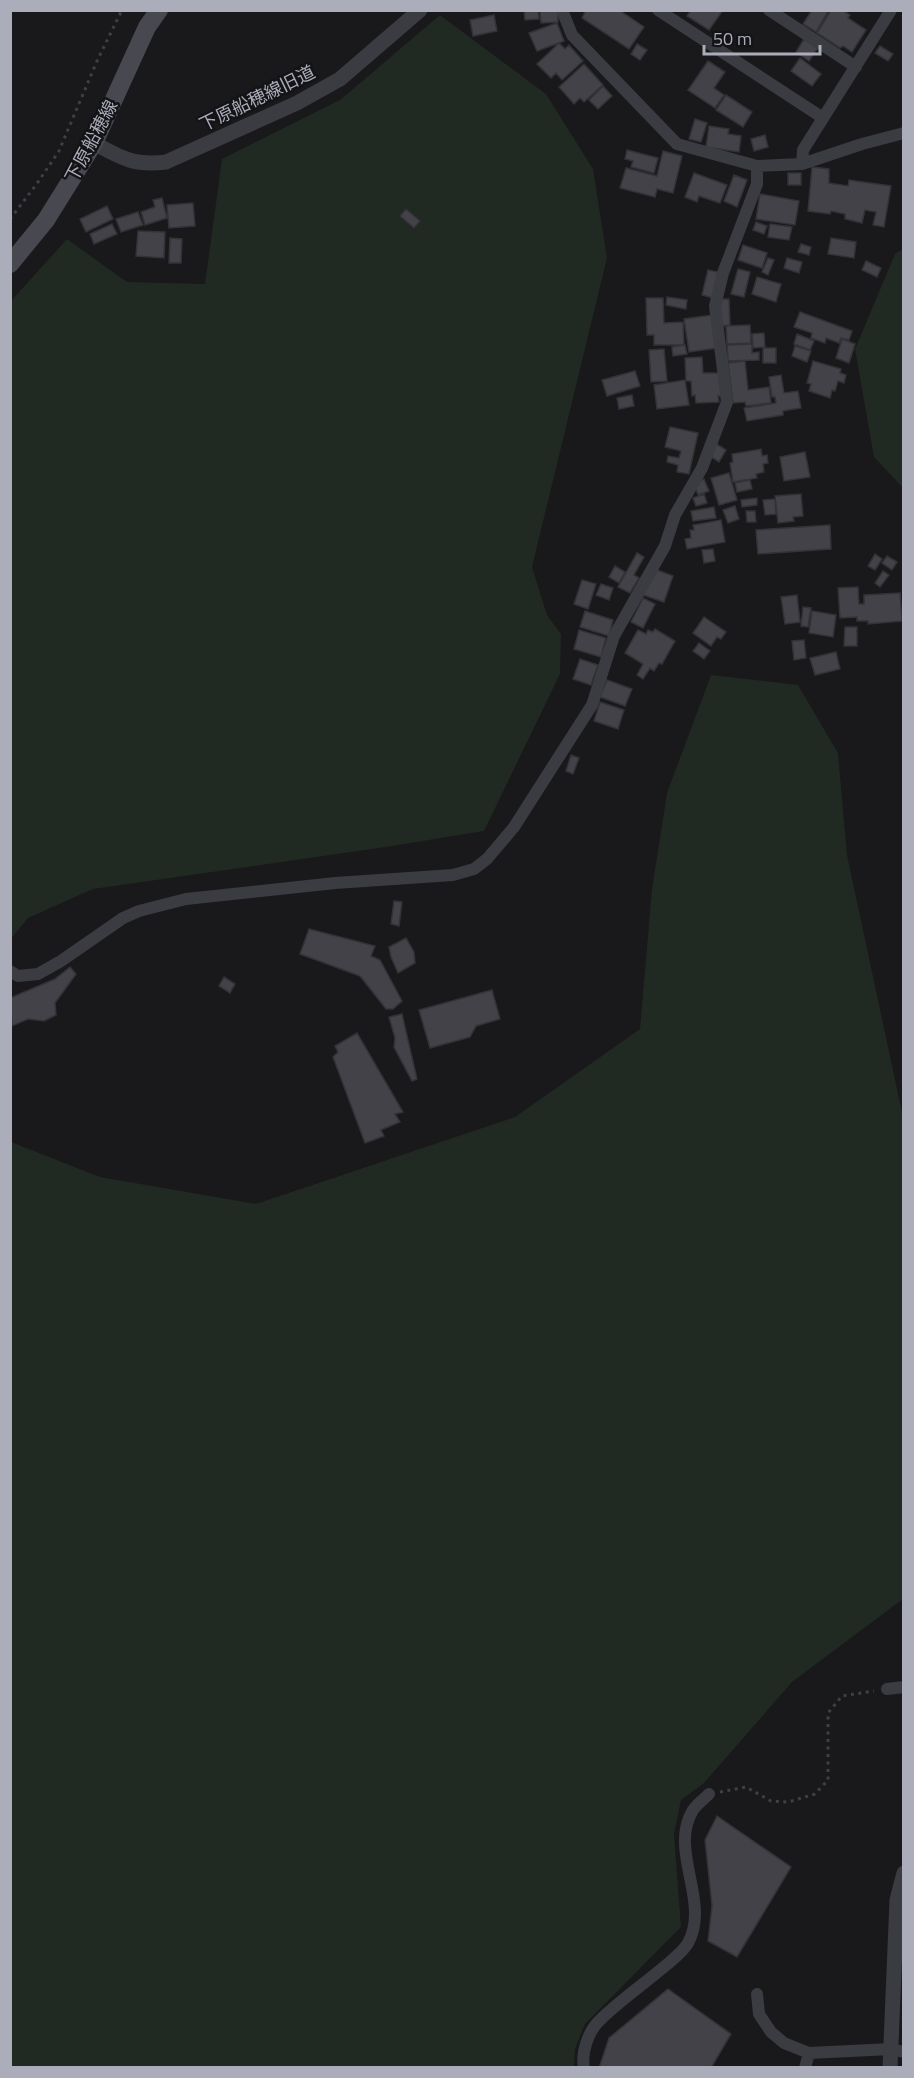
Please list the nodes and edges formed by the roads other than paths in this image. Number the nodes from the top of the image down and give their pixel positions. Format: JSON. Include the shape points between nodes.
{"nodes":[{"id":1,"x":159,"y":10,"type":"edge"},
{"id":2,"x":420,"y":10,"type":"edge"},
{"id":3,"x":562,"y":10,"type":"edge"},
{"id":4,"x":658,"y":10,"type":"edge"},
{"id":5,"x":769,"y":10,"type":"edge"},
{"id":6,"x":886,"y":12,"type":"edge"},
{"id":7,"x":856,"y":67,"type":"junction"},
{"id":8,"x":823,"y":118,"type":"junction"},
{"id":9,"x":903,"y":133,"type":"edge"},
{"id":10,"x":94,"y":143,"type":"junction"},
{"id":11,"x":802,"y":164,"type":"junction"},
{"id":12,"x":757,"y":166,"type":"junction"},
{"id":13,"x":10,"y":264,"type":"edge"},
{"id":14,"x":10,"y":971,"type":"edge"},
{"id":15,"x":903,"y":1687,"type":"edge"},
{"id":16,"x":887,"y":1689,"type":"road end"},
{"id":17,"x":709,"y":1794,"type":"road end"},
{"id":18,"x":903,"y":1873,"type":"edge"},
{"id":19,"x":757,"y":1994,"type":"dead end"},
{"id":20,"x":897,"y":2051,"type":"edge"},
{"id":21,"x":809,"y":2053,"type":"junction"},
{"id":22,"x":584,"y":2067,"type":"edge"},
{"id":23,"x":806,"y":2067,"type":"edge"},
{"id":24,"x":890,"y":2067,"type":"edge"}],
"edges":[{"from":1,"to":10,"type":"main road","name":"下原船穂線","via":[[147,27]]},
{"from":2,"to":10,"type":"street","name":"下原船穂線旧道","via":[[340,79],[297,103],[166,162],[145,165],[118,157]]},
{"from":3,"to":12,"type":"street","via":[[572,35],[677,144]]},
{"from":4,"to":8,"type":"street"},
{"from":5,"to":7,"type":"street"},
{"from":6,"to":7,"type":"street"},
{"from":7,"to":8,"type":"street"},
{"from":8,"to":11,"type":"street","via":[[803,150]]},
{"from":9,"to":11,"type":"street"},
{"from":10,"to":13,"type":"main road","name":"下原船穂線","via":[[46,220]]},
{"from":11,"to":12,"type":"street"},
{"from":12,"to":14,"type":"street","via":[[757,184],[723,273],[715,306],[728,402],[702,468],[675,515],[665,546],[614,636],[592,705],[514,827],[487,859],[474,869],[453,875],[186,899],[139,910],[38,974],[18,976]]},
{"from":15,"to":16,"type":"street"},
{"from":17,"to":22,"type":"street","via":[[693,1809],[684,1840],[696,1914],[694,1931],[674,1958],[597,2023],[586,2044]]},
{"from":18,"to":20,"type":"street","via":[[897,1900]]},
{"from":19,"to":21,"type":"street","via":[[759,2014],[771,2032],[784,2043]]},
{"from":20,"to":21,"type":"street"},
{"from":20,"to":24,"type":"street"},
{"from":21,"to":23,"type":"street"}]}
